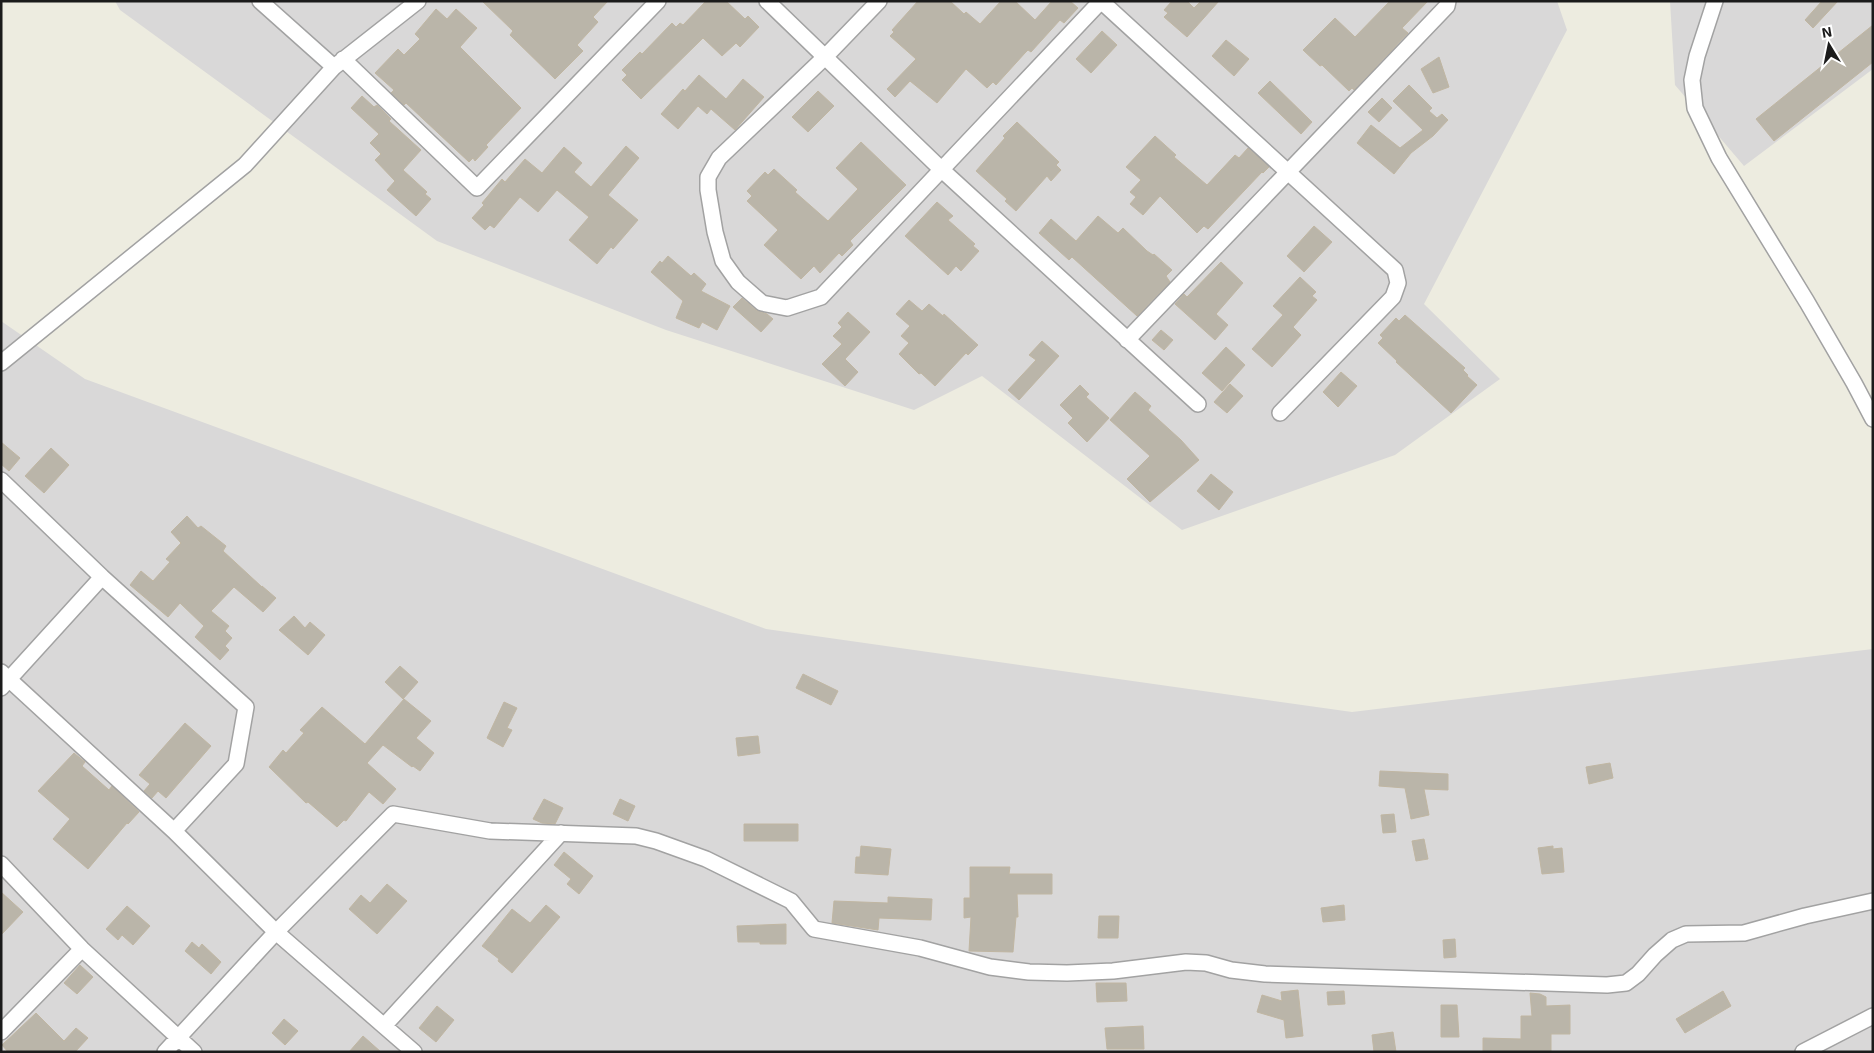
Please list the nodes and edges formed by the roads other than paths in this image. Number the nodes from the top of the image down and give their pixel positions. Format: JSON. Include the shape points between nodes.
{"nodes":[{"id":1,"x":260,"y":1,"type":"edge"},
{"id":2,"x":418,"y":1,"type":"edge"},
{"id":3,"x":658,"y":1,"type":"edge"},
{"id":4,"x":767,"y":1,"type":"edge"},
{"id":5,"x":879,"y":1,"type":"edge"},
{"id":6,"x":1101,"y":1,"type":"edge"},
{"id":7,"x":1448,"y":1,"type":"edge"},
{"id":8,"x":1715,"y":1,"type":"edge"},
{"id":9,"x":825,"y":57,"type":"junction"},
{"id":10,"x":338,"y":63,"type":"junction"},
{"id":11,"x":942,"y":170,"type":"junction"},
{"id":12,"x":1288,"y":171,"type":"junction"},
{"id":13,"x":1127,"y":340,"type":"junction"},
{"id":14,"x":1,"y":363,"type":"edge"},
{"id":15,"x":1198,"y":404,"type":"dead end"},
{"id":16,"x":1280,"y":413,"type":"dead end"},
{"id":17,"x":1873,"y":418,"type":"edge"},
{"id":18,"x":1,"y":480,"type":"edge"},
{"id":19,"x":102,"y":577,"type":"junction"},
{"id":20,"x":4,"y":680,"type":"edge"},
{"id":21,"x":174,"y":831,"type":"junction"},
{"id":22,"x":561,"y":833,"type":"junction"},
{"id":23,"x":1,"y":864,"type":"edge"},
{"id":24,"x":1873,"y":901,"type":"edge"},
{"id":25,"x":276,"y":932,"type":"junction"},
{"id":26,"x":82,"y":949,"type":"junction"},
{"id":27,"x":1873,"y":1016,"type":"edge"},
{"id":28,"x":384,"y":1026,"type":"junction"},
{"id":29,"x":1,"y":1032,"type":"edge"},
{"id":30,"x":178,"y":1038,"type":"junction"},
{"id":31,"x":165,"y":1052,"type":"edge"},
{"id":32,"x":194,"y":1052,"type":"edge"},
{"id":33,"x":414,"y":1052,"type":"edge"},
{"id":34,"x":1803,"y":1052,"type":"edge"}],
"edges":[{"from":1,"to":10,"type":"street"},
{"from":2,"to":10,"type":"street"},
{"from":3,"to":10,"type":"street","via":[[477,188]]},
{"from":4,"to":9,"type":"street"},
{"from":5,"to":9,"type":"street"},
{"from":6,"to":11,"type":"street"},
{"from":6,"to":12,"type":"street"},
{"from":7,"to":12,"type":"street","via":[[1447,6]]},
{"from":8,"to":17,"type":"street","via":[[1692,80],[1695,108],[1719,158]]},
{"from":9,"to":11,"type":"street"},
{"from":9,"to":11,"type":"street","via":[[719,158],[708,177],[714,232],[724,261],[738,282],[762,303],[788,308],[821,297]]},
{"from":10,"to":14,"type":"street","via":[[245,165]]},
{"from":11,"to":13,"type":"street"},
{"from":12,"to":13,"type":"street"},
{"from":12,"to":16,"type":"street","via":[[1395,270],[1398,283],[1393,297]]},
{"from":13,"to":15,"type":"street"},
{"from":18,"to":19,"type":"street"},
{"from":19,"to":20,"type":"street"},
{"from":19,"to":21,"type":"street","via":[[246,707],[236,764]]},
{"from":20,"to":21,"type":"street"},
{"from":21,"to":25,"type":"street"},
{"from":22,"to":24,"type":"street","via":[[636,836],[706,859],[791,901],[814,929],[1029,972],[1113,971],[1186,962],[1265,974],[1607,985],[1626,982],[1672,940],[1686,934],[1744,933]]},
{"from":22,"to":25,"type":"street","via":[[490,831],[393,814]]},
{"from":22,"to":28,"type":"street"},
{"from":23,"to":26,"type":"street"},
{"from":25,"to":28,"type":"street"},
{"from":25,"to":30,"type":"street"},
{"from":26,"to":29,"type":"street"},
{"from":26,"to":30,"type":"street"},
{"from":27,"to":34,"type":"street"},
{"from":28,"to":33,"type":"street"},
{"from":30,"to":31,"type":"street"},
{"from":30,"to":32,"type":"street"}]}
